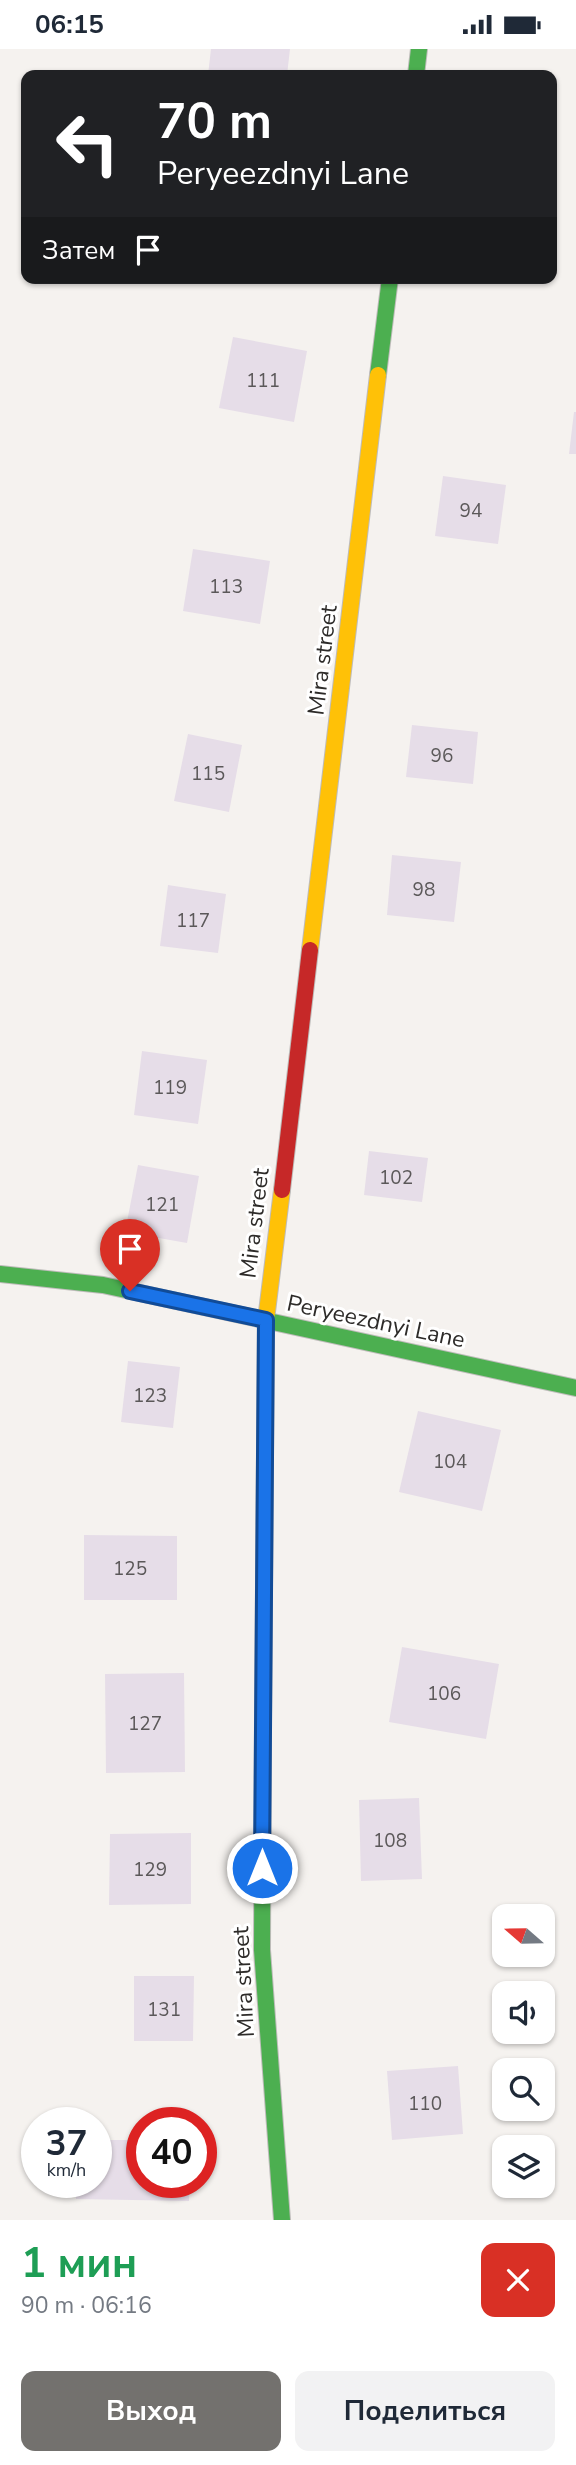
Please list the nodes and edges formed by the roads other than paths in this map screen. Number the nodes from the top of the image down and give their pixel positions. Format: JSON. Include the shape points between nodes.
{"nodes":[{"id":1,"x":419,"y":49,"type":"edge"},
{"id":2,"x":417,"y":70,"type":"edge"},
{"id":3,"x":389,"y":284,"type":"edge"},
{"id":4,"x":0,"y":1274,"type":"edge"},
{"id":5,"x":266,"y":1320,"type":"junction"},
{"id":6,"x":576,"y":1388,"type":"edge"},
{"id":7,"x":282,"y":2220,"type":"edge"}],
"edges":[{"from":1,"to":2,"type":"street"},
{"from":3,"to":5,"type":"street","name":"Mira street"},
{"from":4,"to":5,"type":"street","name":"Peryeezdnyi Lane","via":[[103,1285]]},
{"from":5,"to":6,"type":"street","name":"Peryeezdnyi Lane"},
{"from":5,"to":7,"type":"street","name":"Mira street","via":[[262,1950]]}]}
